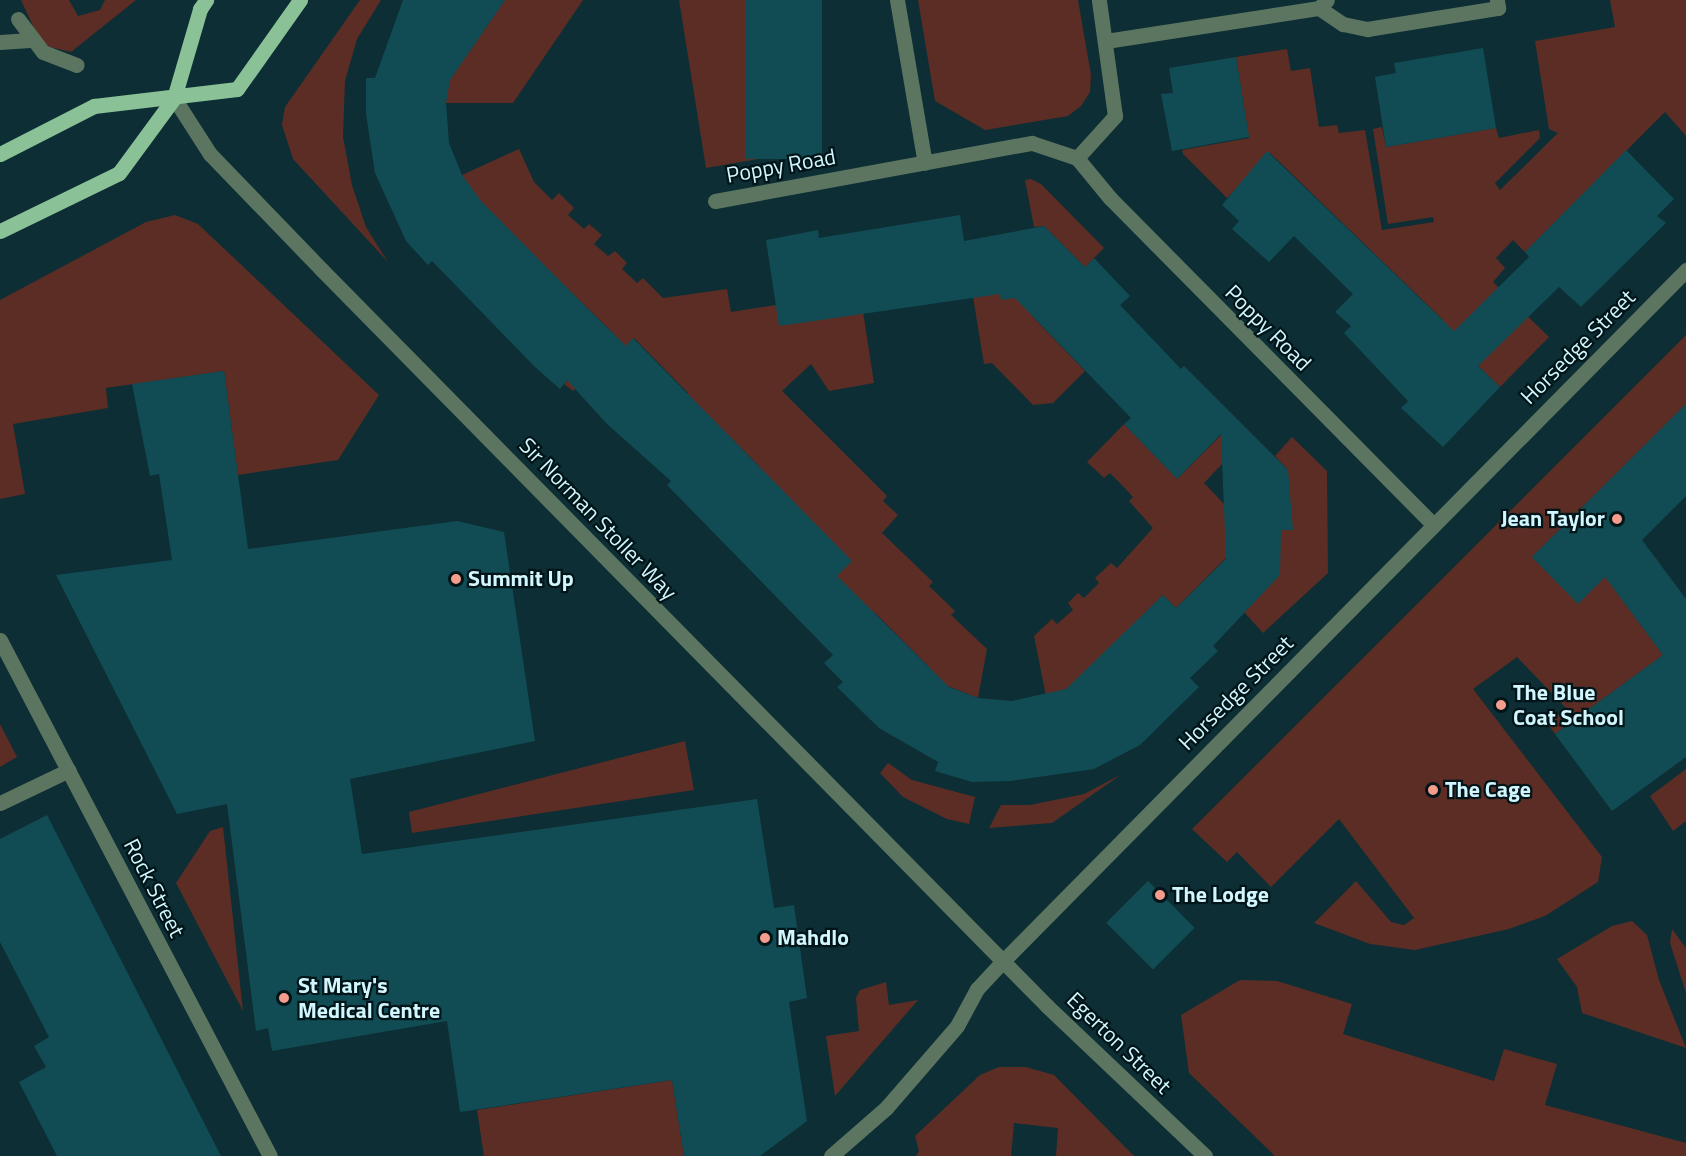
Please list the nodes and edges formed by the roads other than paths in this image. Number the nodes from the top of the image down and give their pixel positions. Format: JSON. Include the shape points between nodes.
{"nodes":[{"id":1,"x":206,"y":0,"type":"edge"},
{"id":2,"x":300,"y":0,"type":"edge"},
{"id":3,"x":897,"y":0,"type":"edge"},
{"id":4,"x":1099,"y":0,"type":"edge"},
{"id":5,"x":1497,"y":0,"type":"edge"},
{"id":6,"x":1323,"y":4,"type":"edge"},
{"id":7,"x":18,"y":19,"type":"dead end"},
{"id":8,"x":30,"y":40,"type":"junction"},
{"id":9,"x":1106,"y":41,"type":"junction"},
{"id":10,"x":0,"y":42,"type":"edge"},
{"id":11,"x":77,"y":65,"type":"dead end"},
{"id":12,"x":174,"y":98,"type":"junction"},
{"id":13,"x":0,"y":154,"type":"edge"},
{"id":14,"x":1077,"y":158,"type":"junction"},
{"id":15,"x":926,"y":164,"type":"junction"},
{"id":16,"x":715,"y":201,"type":"dead end"},
{"id":17,"x":0,"y":231,"type":"edge"},
{"id":18,"x":1686,"y":270,"type":"edge"},
{"id":19,"x":1433,"y":524,"type":"junction"},
{"id":20,"x":0,"y":640,"type":"edge"},
{"id":21,"x":69,"y":770,"type":"junction"},
{"id":22,"x":0,"y":803,"type":"edge"},
{"id":23,"x":1003,"y":961,"type":"junction"},
{"id":24,"x":270,"y":1156,"type":"edge"},
{"id":25,"x":831,"y":1156,"type":"edge"},
{"id":26,"x":1204,"y":1156,"type":"edge"}],
"edges":[{"from":1,"to":12,"type":"main road"},
{"from":2,"to":12,"type":"main road","via":[[237,89]]},
{"from":3,"to":15,"type":"street"},
{"from":4,"to":9,"type":"street"},
{"from":5,"to":6,"type":"street","via":[[1498,8],[1367,29],[1343,24]]},
{"from":6,"to":9,"type":"street"},
{"from":7,"to":8,"type":"street"},
{"from":8,"to":10,"type":"street"},
{"from":8,"to":11,"type":"street","via":[[43,52]]},
{"from":9,"to":14,"type":"street","via":[[1115,116]]},
{"from":12,"to":13,"type":"main road","via":[[94,106]]},
{"from":12,"to":17,"type":"main road","via":[[119,173]]},
{"from":12,"to":23,"type":"street","name":"Sir Norman Stoller Way","via":[[210,154]]},
{"from":14,"to":15,"type":"street","name":"Poppy Road","via":[[1032,143]]},
{"from":14,"to":19,"type":"street","name":"Poppy Road","via":[[1110,198]]},
{"from":15,"to":16,"type":"street","name":"Poppy Road"},
{"from":18,"to":19,"type":"street","name":"Horsedge Street"},
{"from":19,"to":23,"type":"street","name":"Horsedge Street"},
{"from":20,"to":21,"type":"street","name":"Rock Street"},
{"from":21,"to":22,"type":"street"},
{"from":21,"to":24,"type":"street","name":"Rock Street"},
{"from":23,"to":25,"type":"street","name":"Horsedge Street","via":[[978,989],[957,1026],[886,1108]]},
{"from":23,"to":26,"type":"street","name":"Egerton Street"}]}
